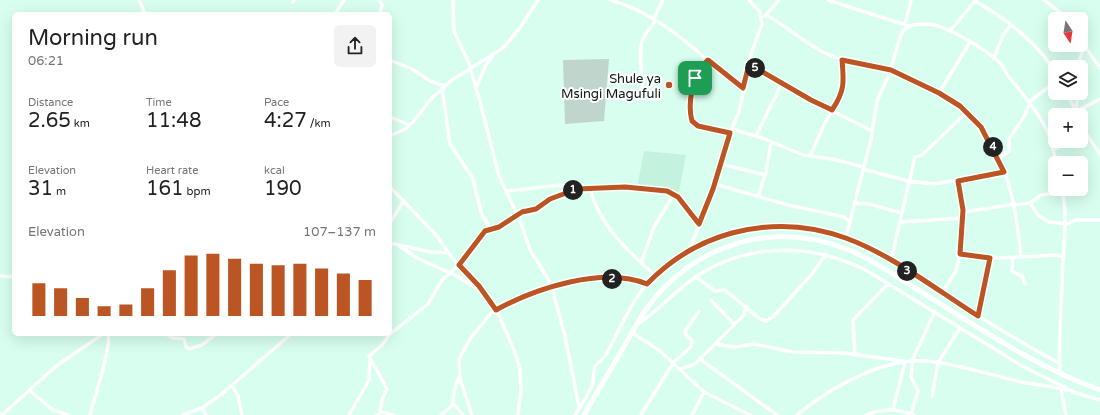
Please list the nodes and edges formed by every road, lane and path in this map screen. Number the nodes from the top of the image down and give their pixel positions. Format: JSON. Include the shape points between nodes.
{"nodes":[{"id":1,"x":139,"y":0,"type":"edge"},
{"id":2,"x":344,"y":0,"type":"edge"},
{"id":3,"x":379,"y":0,"type":"edge"},
{"id":4,"x":538,"y":0,"type":"edge"},
{"id":5,"x":610,"y":0,"type":"edge"},
{"id":6,"x":663,"y":0,"type":"edge"},
{"id":7,"x":749,"y":0,"type":"edge"},
{"id":8,"x":779,"y":0,"type":"edge"},
{"id":9,"x":828,"y":0,"type":"edge"},
{"id":10,"x":910,"y":0,"type":"edge"},
{"id":11,"x":1044,"y":0,"type":"edge"},
{"id":12,"x":452,"y":1,"type":"edge"},
{"id":13,"x":975,"y":1,"type":"edge"},
{"id":14,"x":144,"y":12,"type":"edge"},
{"id":15,"x":336,"y":12,"type":"edge"},
{"id":16,"x":381,"y":12,"type":"edge"},
{"id":17,"x":1060,"y":12,"type":"edge"},
{"id":18,"x":766,"y":15,"type":"junction"},
{"id":19,"x":762,"y":18,"type":"junction"},
{"id":20,"x":655,"y":19,"type":"junction"},
{"id":21,"x":907,"y":26,"type":"junction"},
{"id":22,"x":1010,"y":26,"type":"junction"},
{"id":23,"x":950,"y":30,"type":"junction"},
{"id":24,"x":970,"y":42,"type":"junction"},
{"id":25,"x":1088,"y":49,"type":"edge"},
{"id":26,"x":493,"y":55,"type":"junction"},
{"id":27,"x":994,"y":58,"type":"junction"},
{"id":28,"x":708,"y":60,"type":"junction"},
{"id":29,"x":842,"y":60,"type":"junction"},
{"id":30,"x":392,"y":61,"type":"edge"},
{"id":31,"x":1048,"y":62,"type":"edge"},
{"id":32,"x":749,"y":64,"type":"junction"},
{"id":33,"x":1100,"y":68,"type":"edge"},
{"id":34,"x":471,"y":70,"type":"junction"},
{"id":35,"x":891,"y":70,"type":"junction"},
{"id":36,"x":782,"y":83,"type":"junction"},
{"id":37,"x":443,"y":87,"type":"junction"},
{"id":38,"x":642,"y":87,"type":"dead end"},
{"id":39,"x":1048,"y":87,"type":"edge"},
{"id":40,"x":476,"y":88,"type":"junction"},
{"id":41,"x":743,"y":88,"type":"junction"},
{"id":42,"x":939,"y":93,"type":"junction"},
{"id":43,"x":1100,"y":99,"type":"edge"},
{"id":44,"x":1029,"y":102,"type":"junction"},
{"id":45,"x":1083,"y":108,"type":"edge"},
{"id":46,"x":832,"y":110,"type":"junction"},
{"id":47,"x":967,"y":112,"type":"junction"},
{"id":48,"x":392,"y":118,"type":"edge"},
{"id":49,"x":410,"y":125,"type":"junction"},
{"id":50,"x":731,"y":131,"type":"junction"},
{"id":51,"x":872,"y":131,"type":"junction"},
{"id":52,"x":392,"y":135,"type":"edge"},
{"id":53,"x":756,"y":136,"type":"junction"},
{"id":54,"x":1088,"y":138,"type":"edge"},
{"id":55,"x":771,"y":142,"type":"junction"},
{"id":56,"x":1057,"y":148,"type":"edge"},
{"id":57,"x":1053,"y":150,"type":"junction"},
{"id":58,"x":1100,"y":154,"type":"edge"},
{"id":59,"x":810,"y":156,"type":"junction"},
{"id":60,"x":1054,"y":156,"type":"edge"},
{"id":61,"x":998,"y":159,"type":"junction"},
{"id":62,"x":721,"y":164,"type":"junction"},
{"id":63,"x":863,"y":168,"type":"junction"},
{"id":64,"x":1004,"y":172,"type":"junction"},
{"id":65,"x":764,"y":175,"type":"junction"},
{"id":66,"x":908,"y":181,"type":"junction"},
{"id":67,"x":958,"y":181,"type":"junction"},
{"id":68,"x":715,"y":184,"type":"junction"},
{"id":69,"x":392,"y":189,"type":"edge"},
{"id":70,"x":577,"y":189,"type":"junction"},
{"id":71,"x":590,"y":189,"type":"junction"},
{"id":72,"x":507,"y":191,"type":"junction"},
{"id":73,"x":1048,"y":193,"type":"edge"},
{"id":74,"x":674,"y":194,"type":"junction"},
{"id":75,"x":758,"y":196,"type":"junction"},
{"id":76,"x":1063,"y":196,"type":"edge"},
{"id":77,"x":403,"y":202,"type":"junction"},
{"id":78,"x":855,"y":202,"type":"junction"},
{"id":79,"x":1030,"y":204,"type":"junction"},
{"id":80,"x":1014,"y":205,"type":"junction"},
{"id":81,"x":963,"y":210,"type":"junction"},
{"id":82,"x":902,"y":213,"type":"junction"},
{"id":83,"x":517,"y":215,"type":"junction"},
{"id":84,"x":962,"y":218,"type":"junction"},
{"id":85,"x":392,"y":220,"type":"edge"},
{"id":86,"x":1100,"y":220,"type":"edge"},
{"id":87,"x":850,"y":222,"type":"junction"},
{"id":88,"x":900,"y":222,"type":"junction"},
{"id":89,"x":699,"y":224,"type":"junction"},
{"id":90,"x":1067,"y":224,"type":"junction"},
{"id":91,"x":488,"y":230,"type":"junction"},
{"id":92,"x":846,"y":237,"type":"junction"},
{"id":93,"x":392,"y":244,"type":"edge"},
{"id":94,"x":399,"y":246,"type":"junction"},
{"id":95,"x":689,"y":250,"type":"junction"},
{"id":96,"x":448,"y":253,"type":"junction"},
{"id":97,"x":826,"y":254,"type":"junction"},
{"id":98,"x":960,"y":254,"type":"junction"},
{"id":99,"x":1021,"y":257,"type":"junction"},
{"id":100,"x":1064,"y":257,"type":"junction"},
{"id":101,"x":990,"y":258,"type":"junction"},
{"id":102,"x":1013,"y":258,"type":"junction"},
{"id":103,"x":890,"y":260,"type":"junction"},
{"id":104,"x":642,"y":262,"type":"junction"},
{"id":105,"x":459,"y":265,"type":"junction"},
{"id":106,"x":449,"y":273,"type":"junction"},
{"id":107,"x":0,"y":276,"type":"edge"},
{"id":108,"x":655,"y":276,"type":"junction"},
{"id":109,"x":12,"y":277,"type":"edge"},
{"id":110,"x":696,"y":277,"type":"junction"},
{"id":111,"x":647,"y":284,"type":"junction"},
{"id":112,"x":888,"y":284,"type":"junction"},
{"id":113,"x":1025,"y":284,"type":"dead end"},
{"id":114,"x":551,"y":286,"type":"junction"},
{"id":115,"x":942,"y":293,"type":"junction"},
{"id":116,"x":485,"y":294,"type":"junction"},
{"id":117,"x":711,"y":300,"type":"dead end"},
{"id":118,"x":746,"y":307,"type":"junction"},
{"id":119,"x":495,"y":309,"type":"junction"},
{"id":120,"x":699,"y":311,"type":"dead end"},
{"id":121,"x":935,"y":311,"type":"junction"},
{"id":122,"x":753,"y":314,"type":"junction"},
{"id":123,"x":744,"y":315,"type":"junction"},
{"id":124,"x":978,"y":316,"type":"junction"},
{"id":125,"x":734,"y":324,"type":"junction"},
{"id":126,"x":636,"y":325,"type":"junction"},
{"id":127,"x":960,"y":328,"type":"junction"},
{"id":128,"x":392,"y":332,"type":"edge"},
{"id":129,"x":631,"y":332,"type":"junction"},
{"id":130,"x":100,"y":336,"type":"edge"},
{"id":131,"x":108,"y":336,"type":"edge"},
{"id":132,"x":170,"y":336,"type":"edge"},
{"id":133,"x":213,"y":336,"type":"edge"},
{"id":134,"x":289,"y":336,"type":"edge"},
{"id":135,"x":389,"y":336,"type":"edge"},
{"id":136,"x":715,"y":344,"type":"junction"},
{"id":137,"x":855,"y":355,"type":"junction"},
{"id":138,"x":700,"y":359,"type":"junction"},
{"id":139,"x":370,"y":360,"type":"junction"},
{"id":140,"x":913,"y":361,"type":"junction"},
{"id":141,"x":905,"y":362,"type":"junction"},
{"id":142,"x":673,"y":363,"type":"junction"},
{"id":143,"x":938,"y":363,"type":"junction"},
{"id":144,"x":1059,"y":363,"type":"junction"},
{"id":145,"x":680,"y":369,"type":"junction"},
{"id":146,"x":1060,"y":374,"type":"junction"},
{"id":147,"x":459,"y":375,"type":"junction"},
{"id":148,"x":232,"y":385,"type":"junction"},
{"id":149,"x":1061,"y":388,"type":"junction"},
{"id":150,"x":29,"y":390,"type":"junction"},
{"id":151,"x":1100,"y":390,"type":"edge"},
{"id":152,"x":704,"y":392,"type":"junction"},
{"id":153,"x":1074,"y":392,"type":"junction"},
{"id":154,"x":932,"y":396,"type":"dead end"},
{"id":155,"x":1100,"y":400,"type":"edge"},
{"id":156,"x":454,"y":404,"type":"junction"},
{"id":157,"x":579,"y":407,"type":"junction"},
{"id":158,"x":202,"y":408,"type":"junction"},
{"id":159,"x":893,"y":409,"type":"junction"},
{"id":160,"x":378,"y":414,"type":"edge"},
{"id":161,"x":586,"y":414,"type":"edge"},
{"id":162,"x":2,"y":415,"type":"edge"},
{"id":163,"x":68,"y":415,"type":"edge"},
{"id":164,"x":90,"y":415,"type":"edge"},
{"id":165,"x":183,"y":415,"type":"edge"},
{"id":166,"x":206,"y":415,"type":"edge"},
{"id":167,"x":242,"y":415,"type":"edge"},
{"id":168,"x":349,"y":415,"type":"edge"},
{"id":169,"x":394,"y":415,"type":"edge"},
{"id":170,"x":440,"y":415,"type":"edge"},
{"id":171,"x":463,"y":415,"type":"edge"},
{"id":172,"x":472,"y":415,"type":"edge"},
{"id":173,"x":518,"y":415,"type":"edge"},
{"id":174,"x":575,"y":415,"type":"edge"},
{"id":175,"x":641,"y":415,"type":"edge"},
{"id":176,"x":692,"y":415,"type":"edge"},
{"id":177,"x":750,"y":415,"type":"edge"},
{"id":178,"x":777,"y":415,"type":"edge"},
{"id":179,"x":797,"y":415,"type":"edge"},
{"id":180,"x":866,"y":415,"type":"edge"},
{"id":181,"x":912,"y":415,"type":"edge"},
{"id":182,"x":1066,"y":415,"type":"edge"}],
"edges":[{"from":1,"to":14,"type":"street"},
{"from":2,"to":15,"type":"street"},
{"from":3,"to":16,"type":"street"},
{"from":4,"to":26,"type":"street","via":[[512,40]]},
{"from":5,"to":20,"type":"street","via":[[630,6]]},
{"from":6,"to":20,"type":"street"},
{"from":7,"to":19,"type":"street"},
{"from":8,"to":18,"type":"street"},
{"from":9,"to":21,"type":"street"},
{"from":10,"to":21,"type":"street"},
{"from":11,"to":17,"type":"street"},
{"from":12,"to":34,"type":"street","via":[[454,32]]},
{"from":13,"to":22,"type":"street"},
{"from":13,"to":23,"type":"street"},
{"from":18,"to":19,"type":"street"},
{"from":18,"to":29,"type":"street","via":[[822,52]]},
{"from":19,"to":32,"type":"street"},
{"from":20,"to":28,"type":"street"},
{"from":20,"to":38,"type":"street","via":[[641,45]]},
{"from":21,"to":23,"type":"street","via":[[931,24]]},
{"from":21,"to":35,"type":"street","via":[[901,34]]},
{"from":22,"to":27,"type":"street","via":[[1003,35]]},
{"from":22,"to":31,"type":"street","via":[[1040,50]]},
{"from":23,"to":24,"type":"street"},
{"from":24,"to":27,"type":"street"},
{"from":24,"to":42,"type":"street"},
{"from":25,"to":33,"type":"street"},
{"from":26,"to":34,"type":"street"},
{"from":26,"to":40,"type":"street"},
{"from":27,"to":44,"type":"street"},
{"from":28,"to":41,"type":"street"},
{"from":28,"to":50,"type":"street","via":[[701,66],[695,78],[692,121],[698,126]]},
{"from":29,"to":35,"type":"street"},
{"from":29,"to":46,"type":"street","via":[[843,90]]},
{"from":30,"to":37,"type":"street"},
{"from":32,"to":36,"type":"street"},
{"from":32,"to":41,"type":"street"},
{"from":34,"to":37,"type":"street"},
{"from":34,"to":40,"type":"street"},
{"from":35,"to":42,"type":"street"},
{"from":35,"to":51,"type":"street","via":[[877,101]]},
{"from":36,"to":46,"type":"street"},
{"from":36,"to":53,"type":"street"},
{"from":37,"to":49,"type":"street"},
{"from":37,"to":91,"type":"street","via":[[450,144],[472,177]]},
{"from":39,"to":44,"type":"street"},
{"from":40,"to":72,"type":"street","via":[[499,176]]},
{"from":41,"to":50,"type":"street","via":[[739,112]]},
{"from":42,"to":47,"type":"street"},
{"from":43,"to":45,"type":"street"},
{"from":44,"to":57,"type":"street","via":[[1048,132]]},
{"from":44,"to":61,"type":"street","via":[[1024,117],[1009,139],[1009,151]]},
{"from":46,"to":51,"type":"street"},
{"from":46,"to":59,"type":"street"},
{"from":47,"to":61,"type":"street","via":[[981,127]]},
{"from":47,"to":66,"type":"street","via":[[922,155],[916,156]]},
{"from":48,"to":49,"type":"street"},
{"from":49,"to":52,"type":"street"},
{"from":50,"to":53,"type":"street"},
{"from":50,"to":62,"type":"street"},
{"from":51,"to":63,"type":"street"},
{"from":53,"to":55,"type":"street"},
{"from":54,"to":58,"type":"street"},
{"from":55,"to":59,"type":"street"},
{"from":55,"to":65,"type":"street"},
{"from":56,"to":57,"type":"street"},
{"from":57,"to":60,"type":"street"},
{"from":59,"to":63,"type":"street","via":[[832,158]]},
{"from":61,"to":64,"type":"street"},
{"from":62,"to":65,"type":"street"},
{"from":62,"to":68,"type":"street"},
{"from":63,"to":66,"type":"street"},
{"from":63,"to":78,"type":"street"},
{"from":64,"to":67,"type":"street"},
{"from":64,"to":80,"type":"street"},
{"from":65,"to":75,"type":"street"},
{"from":66,"to":67,"type":"street","via":[[934,184]]},
{"from":66,"to":82,"type":"street"},
{"from":67,"to":81,"type":"street"},
{"from":68,"to":75,"type":"street"},
{"from":68,"to":89,"type":"street"},
{"from":69,"to":77,"type":"street"},
{"from":70,"to":71,"type":"street"},
{"from":70,"to":72,"type":"street","via":[[560,185]]},
{"from":70,"to":83,"type":"street","via":[[550,199],[536,209]]},
{"from":71,"to":74,"type":"street","via":[[652,188]]},
{"from":71,"to":104,"type":"street","via":[[604,223],[628,251]]},
{"from":72,"to":83,"type":"street"},
{"from":73,"to":79,"type":"street","via":[[1040,195]]},
{"from":74,"to":89,"type":"street"},
{"from":74,"to":104,"type":"street","via":[[654,227]]},
{"from":75,"to":87,"type":"street","via":[[844,217]]},
{"from":76,"to":90,"type":"street"},
{"from":77,"to":85,"type":"street"},
{"from":77,"to":96,"type":"street","via":[[436,235]]},
{"from":78,"to":82,"type":"street"},
{"from":78,"to":87,"type":"street"},
{"from":79,"to":80,"type":"street"},
{"from":79,"to":90,"type":"street","via":[[1036,214],[1047,221]]},
{"from":80,"to":81,"type":"street","via":[[968,212]]},
{"from":80,"to":99,"type":"street"},
{"from":81,"to":84,"type":"street"},
{"from":82,"to":88,"type":"street"},
{"from":83,"to":91,"type":"street","via":[[499,227]]},
{"from":83,"to":114,"type":"street","via":[[530,250]]},
{"from":84,"to":88,"type":"street"},
{"from":84,"to":98,"type":"street"},
{"from":86,"to":90,"type":"street","via":[[1076,220]]},
{"from":87,"to":92,"type":"street"},
{"from":88,"to":103,"type":"street"},
{"from":89,"to":95,"type":"street"},
{"from":90,"to":100,"type":"street"},
{"from":91,"to":105,"type":"street","via":[[477,240]]},
{"from":92,"to":95,"type":"street","via":[[797,226],[767,226],[727,235]]},
{"from":92,"to":103,"type":"street"},
{"from":93,"to":94,"type":"street"},
{"from":94,"to":96,"type":"street"},
{"from":94,"to":106,"type":"street","via":[[417,258]]},
{"from":95,"to":108,"type":"street"},
{"from":96,"to":105,"type":"street"},
{"from":97,"to":110,"type":"street","via":[[776,250],[746,254]]},
{"from":97,"to":112,"type":"street","via":[[856,265]]},
{"from":97,"to":122,"type":"street","via":[[812,274],[769,320],[764,321]]},
{"from":98,"to":101,"type":"street"},
{"from":98,"to":115,"type":"street","via":[[956,271]]},
{"from":99,"to":100,"type":"street"},
{"from":99,"to":102,"type":"street"},
{"from":100,"to":144,"type":"street"},
{"from":101,"to":102,"type":"street"},
{"from":101,"to":124,"type":"street"},
{"from":102,"to":113,"type":"street","via":[[1012,271],[1022,276]]},
{"from":103,"to":115,"type":"street"},
{"from":104,"to":108,"type":"street"},
{"from":105,"to":106,"type":"street"},
{"from":105,"to":116,"type":"street"},
{"from":106,"to":116,"type":"street"},
{"from":106,"to":128,"type":"street","via":[[428,304]]},
{"from":107,"to":109,"type":"street"},
{"from":108,"to":111,"type":"street"},
{"from":110,"to":118,"type":"street","via":[[715,291],[725,290]]},
{"from":110,"to":126,"type":"street"},
{"from":111,"to":114,"type":"street","via":[[635,280],[616,279],[580,280]]},
{"from":111,"to":157,"type":"street","via":[[629,309],[605,357],[596,366],[593,381]]},
{"from":112,"to":121,"type":"street"},
{"from":112,"to":137,"type":"street","via":[[852,320]]},
{"from":114,"to":119,"type":"street"},
{"from":114,"to":157,"type":"street","via":[[565,336]]},
{"from":115,"to":124,"type":"street"},
{"from":116,"to":119,"type":"street"},
{"from":117,"to":125,"type":"street"},
{"from":118,"to":122,"type":"street"},
{"from":118,"to":123,"type":"street"},
{"from":119,"to":147,"type":"street","via":[[470,339],[460,356]]},
{"from":119,"to":173,"type":"street","via":[[520,369]]},
{"from":120,"to":142,"type":"street","via":[[685,331],[692,341],[691,347]]},
{"from":121,"to":127,"type":"street"},
{"from":121,"to":140,"type":"street"},
{"from":122,"to":123,"type":"street"},
{"from":123,"to":125,"type":"street"},
{"from":124,"to":144,"type":"street"},
{"from":125,"to":136,"type":"street"},
{"from":126,"to":129,"type":"main road"},
{"from":126,"to":146,"type":"main road","via":[[654,297],[690,264],[705,255],[753,240],[785,236],[804,238],[850,250]]},
{"from":127,"to":143,"type":"street"},
{"from":127,"to":153,"type":"street","via":[[1024,367]]},
{"from":129,"to":142,"type":"street","via":[[657,348]]},
{"from":129,"to":161,"type":"main road"},
{"from":130,"to":150,"type":"street","via":[[56,366]]},
{"from":131,"to":164,"type":"street","via":[[104,369]]},
{"from":132,"to":133,"type":"street","via":[[184,339],[188,349],[202,345]]},
{"from":134,"to":148,"type":"street"},
{"from":135,"to":139,"type":"street","via":[[382,345],[369,354]]},
{"from":136,"to":137,"type":"street","via":[[734,347],[754,344],[793,352]]},
{"from":136,"to":138,"type":"street"},
{"from":137,"to":141,"type":"street"},
{"from":138,"to":145,"type":"street","via":[[692,366]]},
{"from":138,"to":178,"type":"street"},
{"from":139,"to":160,"type":"street","via":[[387,390]]},
{"from":139,"to":168,"type":"street","via":[[369,380]]},
{"from":140,"to":141,"type":"street"},
{"from":140,"to":143,"type":"street"},
{"from":140,"to":181,"type":"street","via":[[911,377],[918,391]]},
{"from":141,"to":159,"type":"street"},
{"from":141,"to":179,"type":"street","via":[[871,372],[830,390]]},
{"from":142,"to":145,"type":"street"},
{"from":142,"to":175,"type":"street"},
{"from":143,"to":149,"type":"street"},
{"from":143,"to":154,"type":"street"},
{"from":144,"to":146,"type":"street"},
{"from":145,"to":152,"type":"street"},
{"from":146,"to":151,"type":"main road"},
{"from":147,"to":156,"type":"street","via":[[454,391]]},
{"from":147,"to":172,"type":"street"},
{"from":148,"to":158,"type":"street"},
{"from":148,"to":167,"type":"street","via":[[238,396]]},
{"from":149,"to":153,"type":"street"},
{"from":149,"to":182,"type":"street"},
{"from":150,"to":162,"type":"street"},
{"from":150,"to":163,"type":"street","via":[[53,410]]},
{"from":152,"to":176,"type":"street"},
{"from":152,"to":177,"type":"street"},
{"from":153,"to":155,"type":"street"},
{"from":156,"to":170,"type":"street"},
{"from":156,"to":171,"type":"street"},
{"from":157,"to":174,"type":"street"},
{"from":158,"to":165,"type":"street"},
{"from":158,"to":166,"type":"street"},
{"from":159,"to":180,"type":"street"},
{"from":159,"to":181,"type":"street"},
{"from":160,"to":169,"type":"street"}]}
